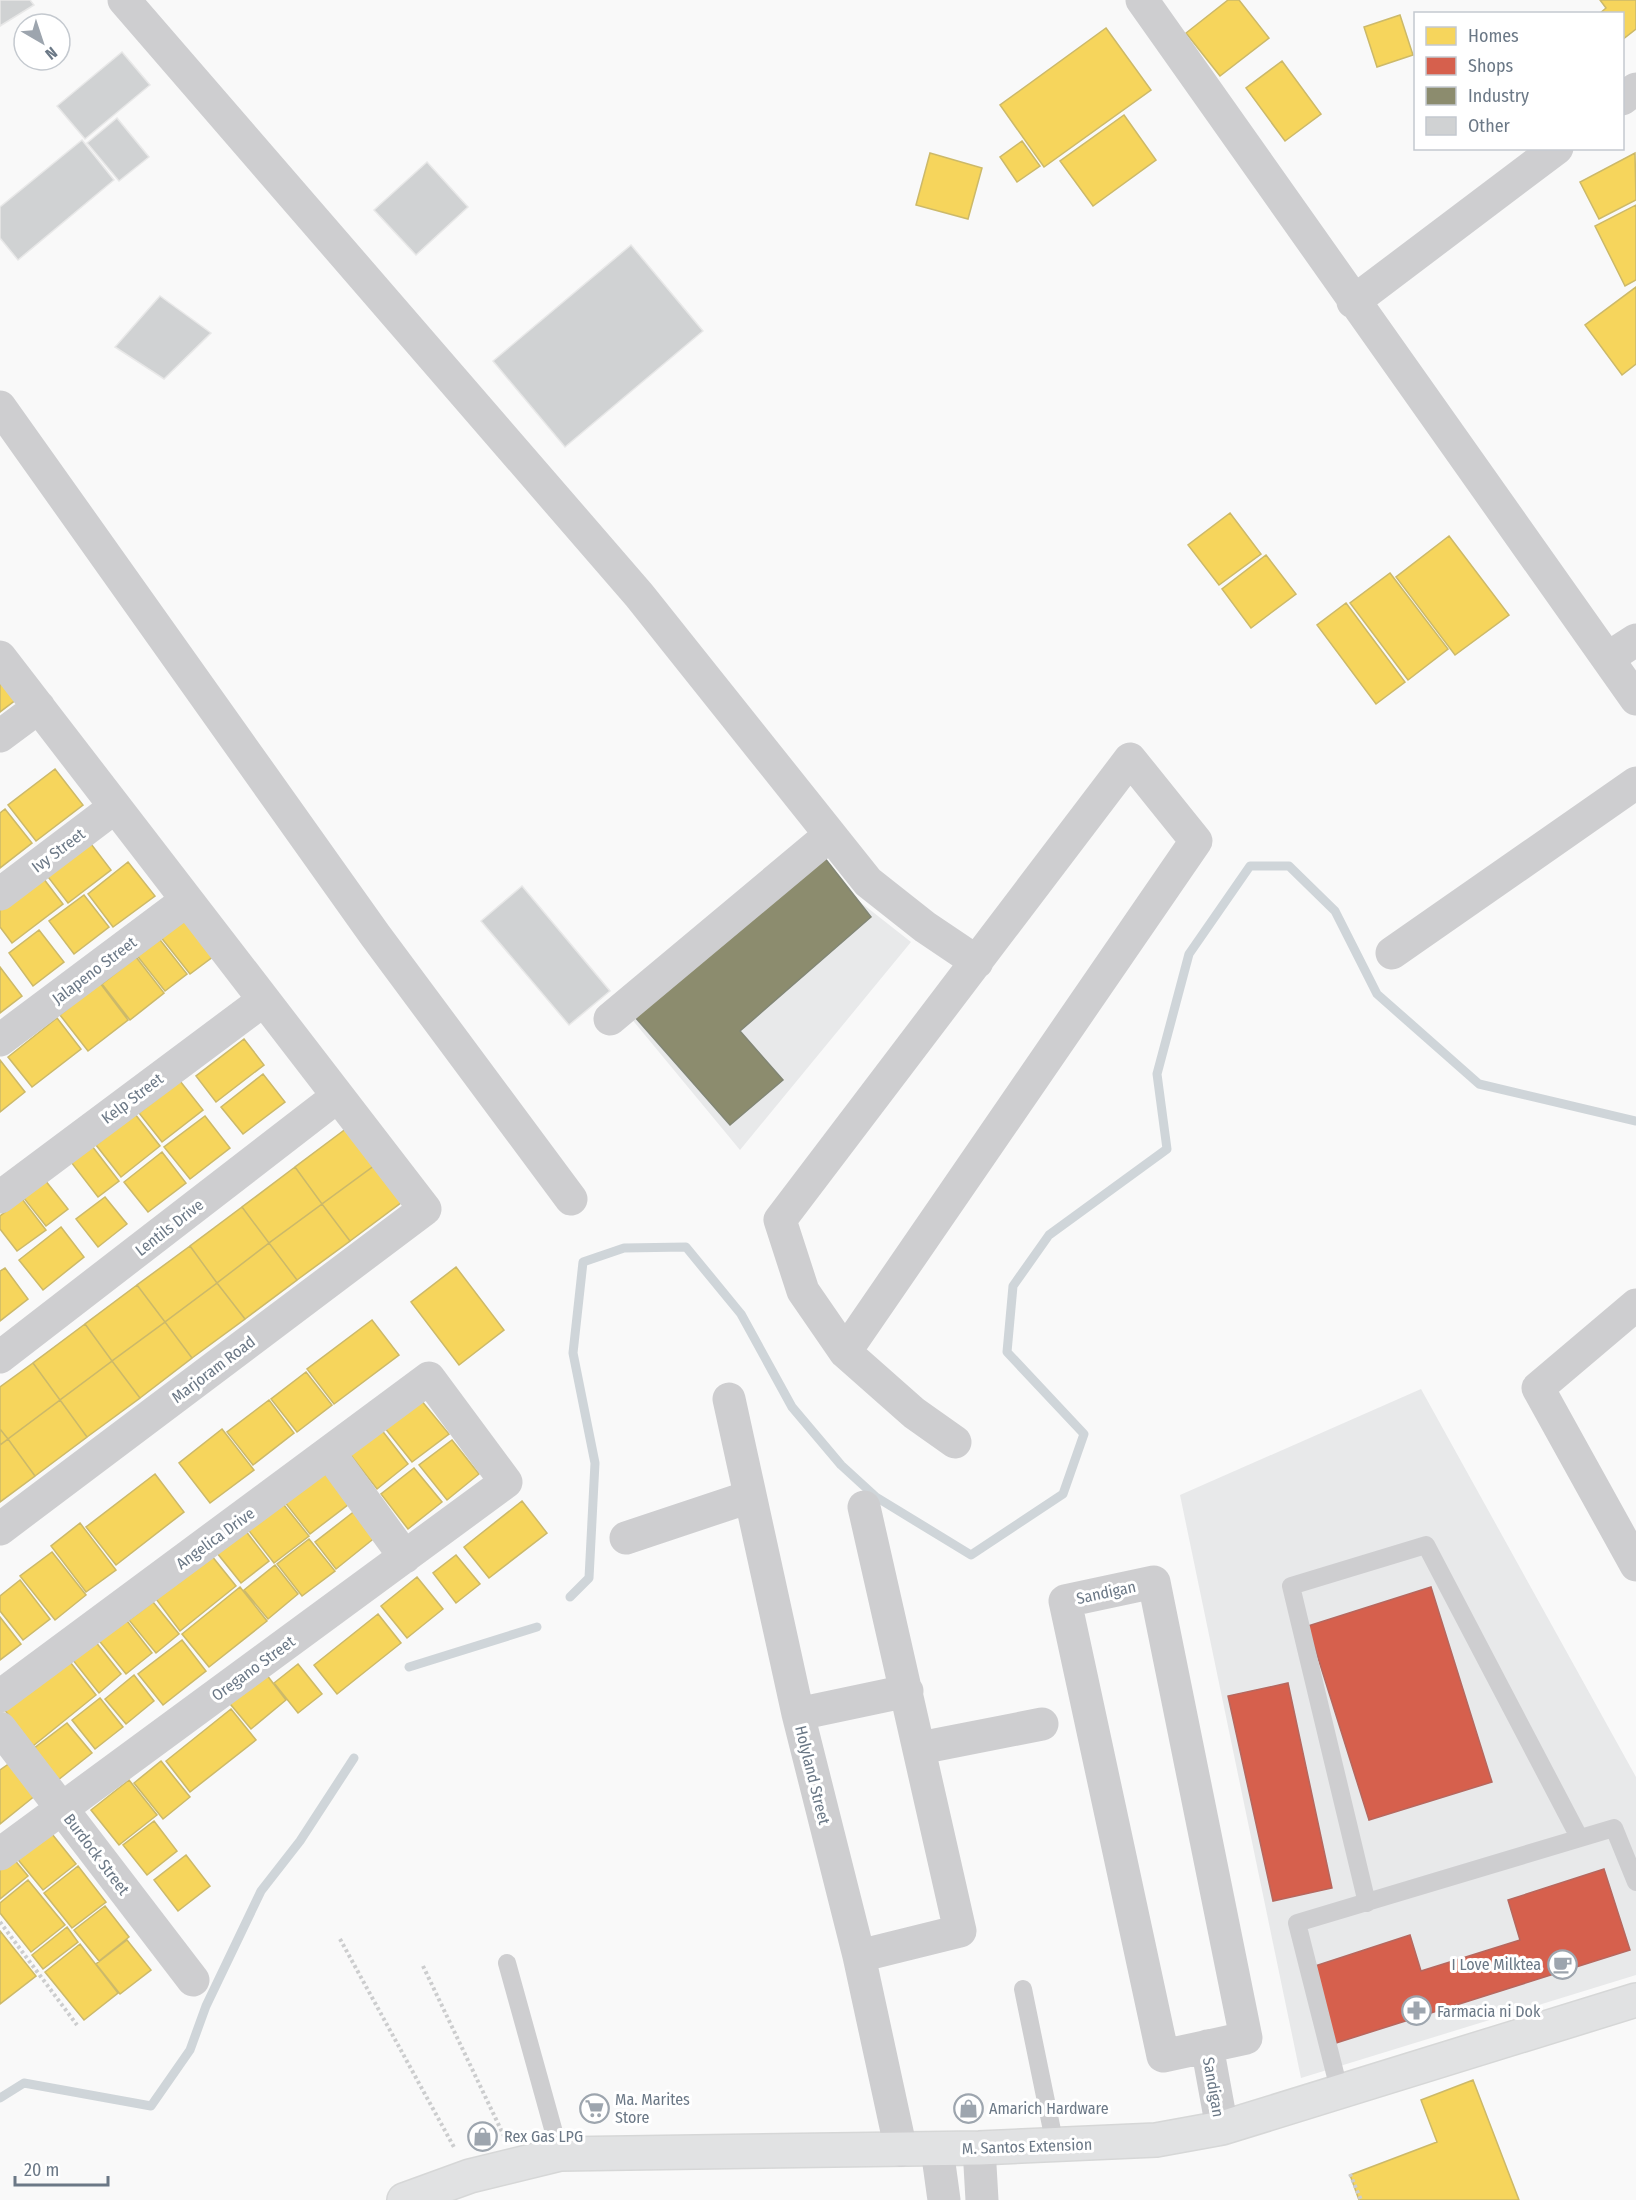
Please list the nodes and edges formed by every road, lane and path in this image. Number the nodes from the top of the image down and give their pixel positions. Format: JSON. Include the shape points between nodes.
{"nodes":[{"id":1,"x":123,"y":0,"type":"edge"},
{"id":2,"x":1142,"y":0,"type":"edge"},
{"id":3,"x":1636,"y":89,"type":"edge"},
{"id":4,"x":1624,"y":98,"type":"edge"},
{"id":5,"x":1554,"y":150,"type":"edge"},
{"id":6,"x":1353,"y":302,"type":"junction"},
{"id":7,"x":0,"y":407,"type":"edge"},
{"id":8,"x":1636,"y":640,"type":"edge"},
{"id":9,"x":0,"y":657,"type":"edge"},
{"id":10,"x":1608,"y":658,"type":"junction"},
{"id":11,"x":1636,"y":699,"type":"edge"},
{"id":12,"x":39,"y":707,"type":"junction"},
{"id":13,"x":0,"y":736,"type":"edge"},
{"id":14,"x":1636,"y":783,"type":"edge"},
{"id":15,"x":116,"y":807,"type":"junction"},
{"id":16,"x":830,"y":835,"type":"junction"},
{"id":17,"x":0,"y":894,"type":"edge"},
{"id":18,"x":188,"y":900,"type":"junction"},
{"id":19,"x":1392,"y":953,"type":"dead end"},
{"id":20,"x":977,"y":962,"type":"junction"},
{"id":21,"x":264,"y":1000,"type":"junction"},
{"id":22,"x":610,"y":1018,"type":"dead end"},
{"id":23,"x":0,"y":1040,"type":"edge"},
{"id":24,"x":338,"y":1096,"type":"junction"},
{"id":25,"x":0,"y":1197,"type":"edge"},
{"id":26,"x":571,"y":1199,"type":"dead end"},
{"id":27,"x":1636,"y":1305,"type":"edge"},
{"id":28,"x":845,"y":1352,"type":"junction"},
{"id":29,"x":0,"y":1357,"type":"edge"},
{"id":30,"x":729,"y":1399,"type":"dead end"},
{"id":31,"x":955,"y":1442,"type":"dead end"},
{"id":32,"x":330,"y":1454,"type":"junction"},
{"id":33,"x":506,"y":1482,"type":"joint"},
{"id":34,"x":749,"y":1497,"type":"junction"},
{"id":35,"x":864,"y":1507,"type":"dead end"},
{"id":36,"x":0,"y":1529,"type":"edge"},
{"id":37,"x":626,"y":1538,"type":"dead end"},
{"id":38,"x":405,"y":1557,"type":"junction"},
{"id":39,"x":1636,"y":1565,"type":"edge"},
{"id":40,"x":907,"y":1690,"type":"junction"},
{"id":41,"x":0,"y":1696,"type":"edge"},
{"id":42,"x":798,"y":1714,"type":"junction"},
{"id":43,"x":1042,"y":1724,"type":"dead end"},
{"id":44,"x":0,"y":1728,"type":"edge"},
{"id":45,"x":920,"y":1748,"type":"junction"},
{"id":46,"x":62,"y":1808,"type":"junction"},
{"id":47,"x":1579,"y":1837,"type":"junction"},
{"id":48,"x":0,"y":1854,"type":"edge"},
{"id":49,"x":1636,"y":1882,"type":"edge"},
{"id":50,"x":1367,"y":1903,"type":"junction"},
{"id":51,"x":0,"y":1922,"type":"edge"},
{"id":52,"x":340,"y":1940,"type":"dead end"},
{"id":53,"x":859,"y":1956,"type":"junction"},
{"id":54,"x":507,"y":1963,"type":"dead end"},
{"id":55,"x":423,"y":1966,"type":"dead end"},
{"id":56,"x":193,"y":1980,"type":"dead end"},
{"id":57,"x":1023,"y":1989,"type":"dead end"},
{"id":58,"x":1636,"y":2000,"type":"edge"},
{"id":59,"x":77,"y":2025,"type":"dead end"},
{"id":60,"x":1207,"y":2046,"type":"junction"},
{"id":61,"x":1340,"y":2093,"type":"junction"},
{"id":62,"x":1222,"y":2128,"type":"junction"},
{"id":63,"x":1055,"y":2145,"type":"junction"},
{"id":64,"x":980,"y":2148,"type":"junction"},
{"id":65,"x":938,"y":2149,"type":"junction"},
{"id":66,"x":901,"y":2150,"type":"junction"},
{"id":67,"x":560,"y":2154,"type":"junction"},
{"id":68,"x":517,"y":2164,"type":"junction"},
{"id":69,"x":1350,"y":2174,"type":"dead end"},
{"id":70,"x":470,"y":2176,"type":"junction"},
{"id":71,"x":404,"y":2200,"type":"edge"},
{"id":72,"x":944,"y":2200,"type":"edge"},
{"id":73,"x":982,"y":2200,"type":"edge"},
{"id":74,"x":1361,"y":2200,"type":"edge"}],
"edges":[{"from":1,"to":16,"type":"street","via":[[639,595]]},
{"from":2,"to":6,"type":"street"},
{"from":3,"to":4,"type":"street"},
{"from":5,"to":6,"type":"street"},
{"from":6,"to":10,"type":"street"},
{"from":7,"to":26,"type":"street","via":[[375,935]]},
{"from":8,"to":10,"type":"street"},
{"from":9,"to":12,"type":"street"},
{"from":10,"to":11,"type":"street"},
{"from":12,"to":13,"type":"street"},
{"from":12,"to":15,"type":"street"},
{"from":14,"to":19,"type":"street"},
{"from":15,"to":17,"type":"street","name":"Ivy Street"},
{"from":15,"to":18,"type":"street"},
{"from":16,"to":20,"type":"street","via":[[868,882]]},
{"from":16,"to":22,"type":"street"},
{"from":18,"to":21,"type":"street"},
{"from":18,"to":23,"type":"street","name":"Jalapeno Street"},
{"from":20,"to":28,"type":"street","via":[[780,1220],[803,1292]]},
{"from":20,"to":28,"type":"street","via":[[1130,759],[1196,841]]},
{"from":21,"to":24,"type":"street"},
{"from":21,"to":25,"type":"street","name":"Kelp Street"},
{"from":24,"to":29,"type":"street","name":"Lentils Drive"},
{"from":24,"to":36,"type":"street","name":"Marjoram Road","via":[[425,1209]]},
{"from":27,"to":39,"type":"street","via":[[1538,1388]]},
{"from":28,"to":31,"type":"street","via":[[914,1413]]},
{"from":30,"to":34,"type":"street","name":"Holyland Street"},
{"from":32,"to":33,"type":"street","name":"Angelica Drive","via":[[429,1378]]},
{"from":32,"to":38,"type":"street"},
{"from":32,"to":41,"type":"street","name":"Angelica Drive"},
{"from":33,"to":38,"type":"street","name":"Oregano Street"},
{"from":34,"to":37,"type":"street"},
{"from":34,"to":42,"type":"street","name":"Holyland Street"},
{"from":35,"to":40,"type":"street"},
{"from":38,"to":46,"type":"street","name":"Oregano Street"},
{"from":40,"to":42,"type":"street"},
{"from":40,"to":45,"type":"street"},
{"from":42,"to":53,"type":"street","name":"Holyland Street"},
{"from":43,"to":45,"type":"street"},
{"from":44,"to":46,"type":"street","name":"Burdock Street"},
{"from":45,"to":53,"type":"street","via":[[960,1931]]},
{"from":46,"to":48,"type":"street","name":"Oregano Street"},
{"from":46,"to":56,"type":"street","name":"Burdock Street"},
{"from":47,"to":49,"type":"lane","via":[[1614,1828]]},
{"from":47,"to":50,"type":"lane"},
{"from":47,"to":50,"type":"lane","via":[[1426,1545],[1291,1586]]},
{"from":50,"to":61,"type":"lane","via":[[1297,1923]]},
{"from":51,"to":59,"type":"path"},
{"from":52,"to":70,"type":"path"},
{"from":53,"to":66,"type":"street","name":"Holyland Street"},
{"from":54,"to":67,"type":"lane"},
{"from":55,"to":68,"type":"path"},
{"from":57,"to":63,"type":"lane"},
{"from":58,"to":61,"type":"street","name":"M. Santos Extension"},
{"from":60,"to":60,"type":"street","name":"Sandigan","via":[[1246,2038],[1154,1582],[1065,1600],[1163,2056]]},
{"from":60,"to":62,"type":"street","name":"Sandigan"},
{"from":61,"to":62,"type":"street","name":"M. Santos Extension"},
{"from":62,"to":63,"type":"street","name":"M. Santos Extension","via":[[1156,2140]]},
{"from":63,"to":64,"type":"street","name":"M. Santos Extension"},
{"from":64,"to":65,"type":"street","name":"M. Santos Extension"},
{"from":64,"to":73,"type":"street"},
{"from":65,"to":66,"type":"street","name":"M. Santos Extension"},
{"from":65,"to":72,"type":"street"},
{"from":66,"to":67,"type":"street","name":"M. Santos Extension"},
{"from":67,"to":68,"type":"street","name":"M. Santos Extension"},
{"from":68,"to":70,"type":"street","name":"M. Santos Extension"},
{"from":69,"to":74,"type":"path"},
{"from":70,"to":71,"type":"street","name":"M. Santos Extension"}]}
